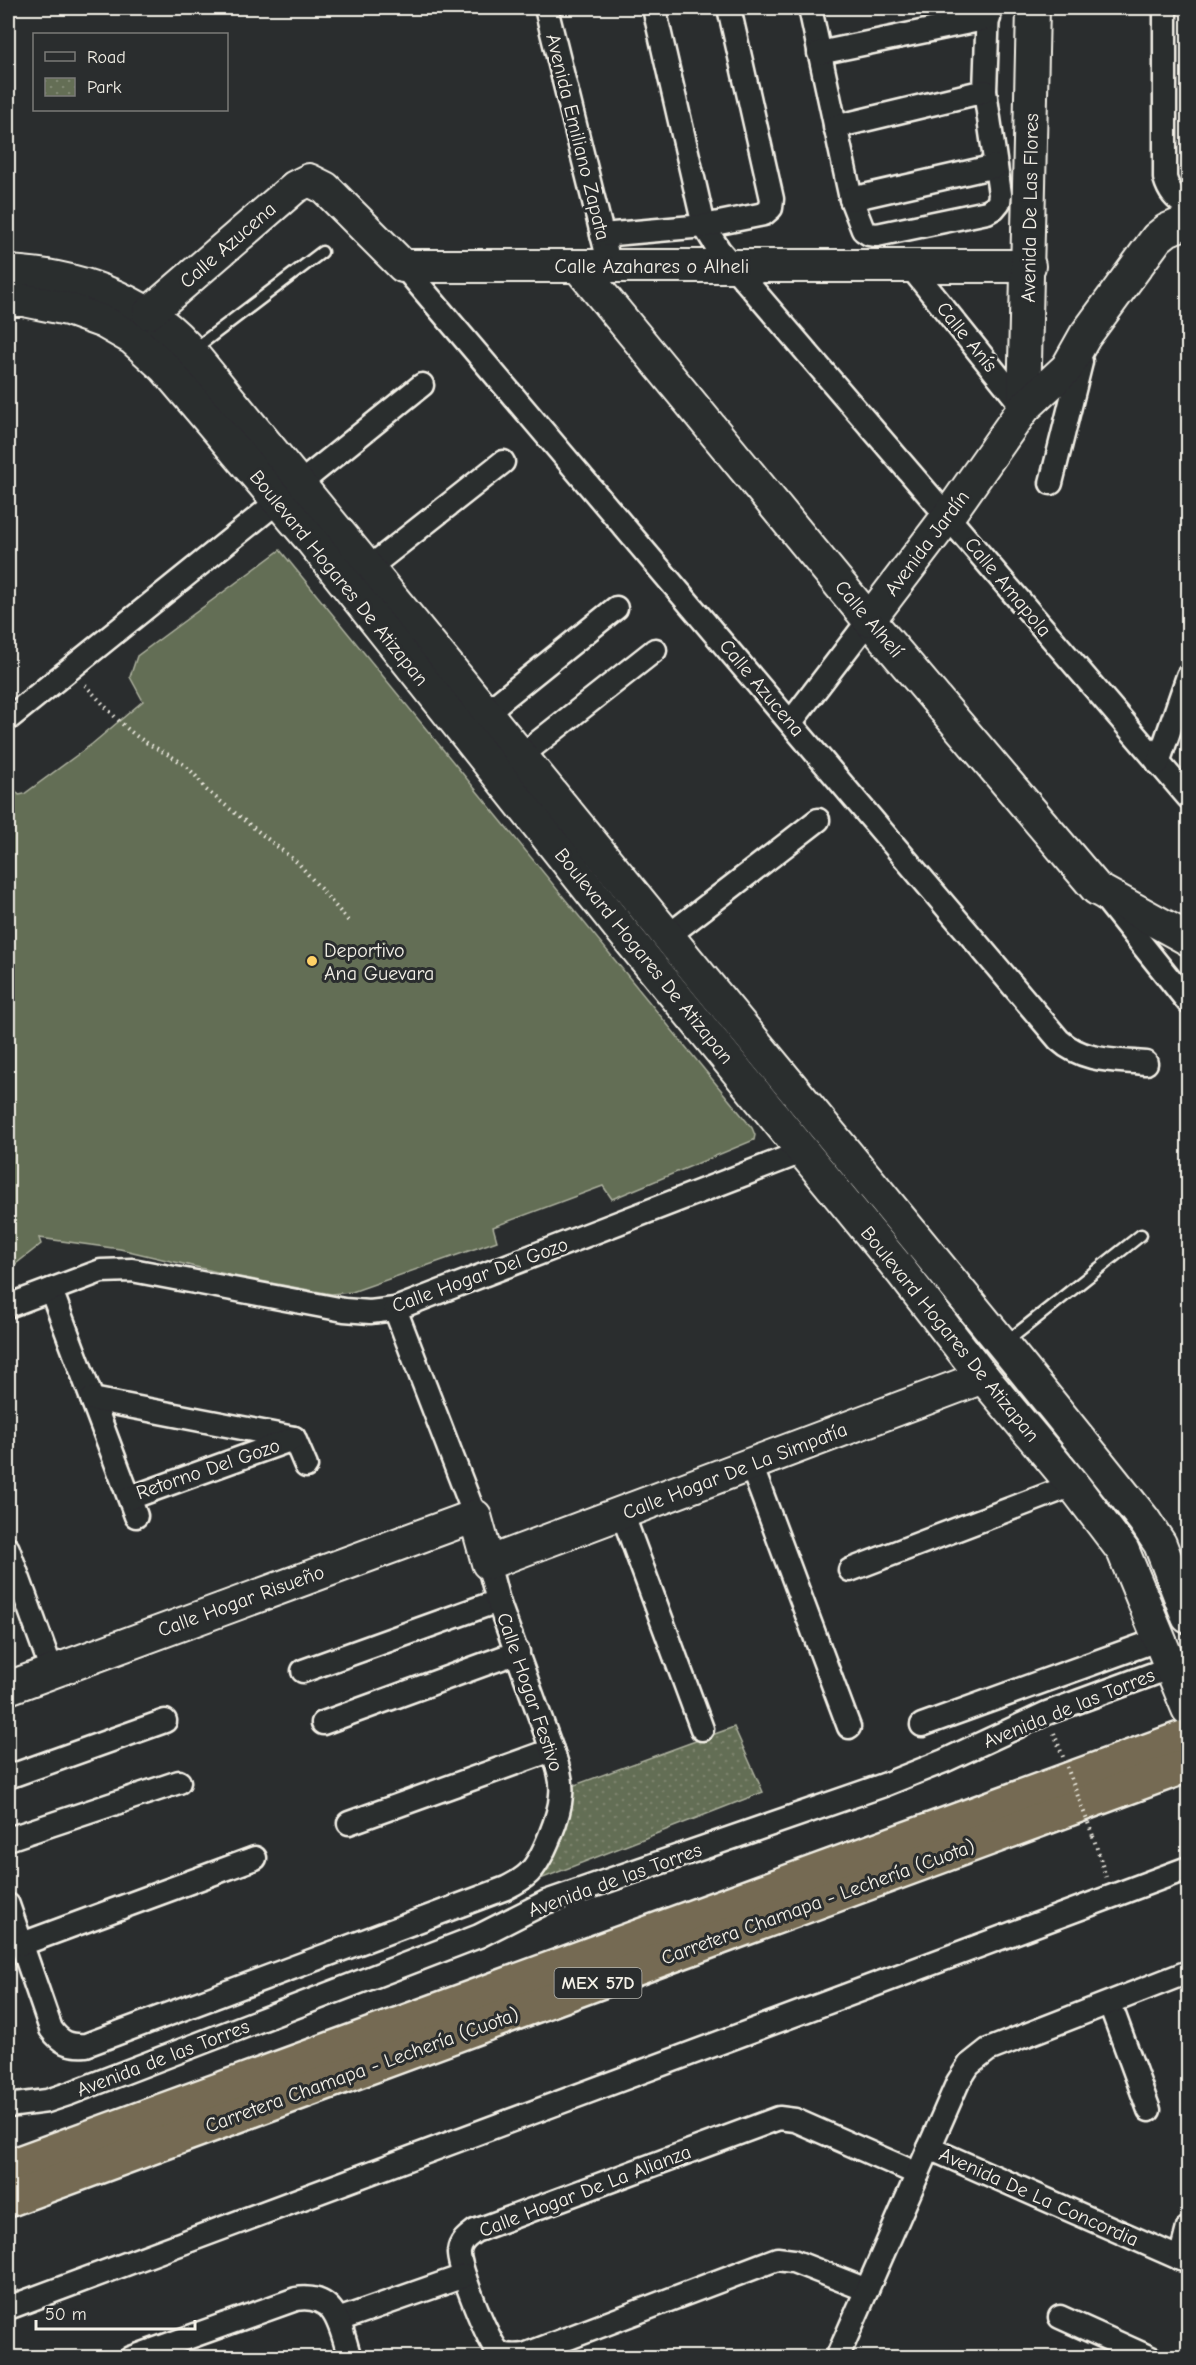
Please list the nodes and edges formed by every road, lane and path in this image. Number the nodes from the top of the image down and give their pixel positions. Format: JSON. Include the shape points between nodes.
{"nodes":[{"id":1,"x":546,"y":8,"type":"edge"},
{"id":2,"x":654,"y":8,"type":"edge"},
{"id":3,"x":729,"y":8,"type":"edge"},
{"id":4,"x":810,"y":8,"type":"edge"},
{"id":5,"x":1033,"y":8,"type":"edge"},
{"id":6,"x":1165,"y":8,"type":"edge"},
{"id":7,"x":989,"y":13,"type":"edge"},
{"id":8,"x":819,"y":53,"type":"junction"},
{"id":9,"x":985,"y":91,"type":"junction"},
{"id":10,"x":835,"y":127,"type":"junction"},
{"id":11,"x":996,"y":166,"type":"junction"},
{"id":12,"x":851,"y":200,"type":"junction"},
{"id":13,"x":1185,"y":213,"type":"edge"},
{"id":14,"x":704,"y":226,"type":"junction"},
{"id":15,"x":602,"y":235,"type":"junction"},
{"id":16,"x":322,"y":252,"type":"dead end"},
{"id":17,"x":403,"y":266,"type":"junction"},
{"id":18,"x":578,"y":266,"type":"junction"},
{"id":19,"x":611,"y":266,"type":"junction"},
{"id":20,"x":734,"y":266,"type":"junction"},
{"id":21,"x":909,"y":266,"type":"junction"},
{"id":22,"x":1029,"y":266,"type":"junction"},
{"id":23,"x":8,"y":272,"type":"edge"},
{"id":24,"x":8,"y":300,"type":"edge"},
{"id":25,"x":149,"y":314,"type":"junction"},
{"id":26,"x":190,"y":352,"type":"junction"},
{"id":27,"x":1074,"y":361,"type":"junction"},
{"id":28,"x":422,"y":385,"type":"dead end"},
{"id":29,"x":1024,"y":408,"type":"junction"},
{"id":30,"x":503,"y":462,"type":"dead end"},
{"id":31,"x":1051,"y":483,"type":"dead end"},
{"id":32,"x":289,"y":493,"type":"junction"},
{"id":33,"x":948,"y":516,"type":"junction"},
{"id":34,"x":370,"y":567,"type":"junction"},
{"id":35,"x":616,"y":608,"type":"dead end"},
{"id":36,"x":869,"y":620,"type":"junction"},
{"id":37,"x":655,"y":650,"type":"dead end"},
{"id":38,"x":69,"y":669,"type":"junction"},
{"id":39,"x":1188,"y":676,"type":"edge"},
{"id":40,"x":487,"y":712,"type":"junction"},
{"id":41,"x":8,"y":719,"type":"edge"},
{"id":42,"x":791,"y":722,"type":"junction"},
{"id":43,"x":522,"y":755,"type":"junction"},
{"id":44,"x":1158,"y":763,"type":"junction"},
{"id":45,"x":1188,"y":797,"type":"edge"},
{"id":46,"x":818,"y":820,"type":"dead end"},
{"id":47,"x":1097,"y":889,"type":"junction"},
{"id":48,"x":351,"y":924,"type":"dead end"},
{"id":49,"x":668,"y":936,"type":"junction"},
{"id":50,"x":1188,"y":939,"type":"edge"},
{"id":51,"x":1188,"y":1002,"type":"edge"},
{"id":52,"x":1146,"y":1063,"type":"dead end"},
{"id":53,"x":802,"y":1152,"type":"junction"},
{"id":54,"x":1141,"y":1235,"type":"dead end"},
{"id":55,"x":927,"y":1248,"type":"junction"},
{"id":56,"x":901,"y":1272,"type":"junction"},
{"id":57,"x":51,"y":1290,"type":"junction"},
{"id":58,"x":8,"y":1306,"type":"edge"},
{"id":59,"x":395,"y":1309,"type":"junction"},
{"id":60,"x":1005,"y":1343,"type":"junction"},
{"id":61,"x":983,"y":1377,"type":"junction"},
{"id":62,"x":92,"y":1399,"type":"junction"},
{"id":63,"x":294,"y":1438,"type":"junction"},
{"id":64,"x":751,"y":1465,"type":"junction"},
{"id":65,"x":306,"y":1466,"type":"dead end"},
{"id":66,"x":1073,"y":1485,"type":"junction"},
{"id":67,"x":622,"y":1513,"type":"junction"},
{"id":68,"x":475,"y":1516,"type":"junction"},
{"id":69,"x":8,"y":1549,"type":"edge"},
{"id":70,"x":488,"y":1563,"type":"junction"},
{"id":71,"x":850,"y":1570,"type":"dead end"},
{"id":72,"x":15,"y":1594,"type":"edge"},
{"id":73,"x":498,"y":1601,"type":"junction"},
{"id":74,"x":1188,"y":1617,"type":"edge"},
{"id":75,"x":1160,"y":1639,"type":"junction"},
{"id":76,"x":518,"y":1652,"type":"junction"},
{"id":77,"x":52,"y":1671,"type":"junction"},
{"id":78,"x":303,"y":1671,"type":"dead end"},
{"id":79,"x":1182,"y":1682,"type":"edge"},
{"id":80,"x":8,"y":1688,"type":"edge"},
{"id":81,"x":165,"y":1720,"type":"dead end"},
{"id":82,"x":323,"y":1723,"type":"dead end"},
{"id":83,"x":922,"y":1725,"type":"dead end"},
{"id":84,"x":849,"y":1727,"type":"dead end"},
{"id":85,"x":702,"y":1729,"type":"dead end"},
{"id":86,"x":1054,"y":1733,"type":"dead end"},
{"id":87,"x":1188,"y":1736,"type":"edge"},
{"id":88,"x":552,"y":1750,"type":"junction"},
{"id":89,"x":1188,"y":1765,"type":"edge"},
{"id":90,"x":8,"y":1777,"type":"edge"},
{"id":91,"x":178,"y":1782,"type":"dead end"},
{"id":92,"x":349,"y":1823,"type":"dead end"},
{"id":93,"x":8,"y":1839,"type":"edge"},
{"id":94,"x":255,"y":1858,"type":"dead end"},
{"id":95,"x":1188,"y":1868,"type":"edge"},
{"id":96,"x":1113,"y":1898,"type":"junction"},
{"id":97,"x":8,"y":1905,"type":"edge"},
{"id":98,"x":22,"y":1944,"type":"junction"},
{"id":99,"x":1188,"y":1972,"type":"edge"},
{"id":100,"x":1110,"y":2004,"type":"junction"},
{"id":101,"x":8,"y":2106,"type":"edge"},
{"id":102,"x":1149,"y":2110,"type":"dead end"},
{"id":103,"x":929,"y":2148,"type":"junction"},
{"id":104,"x":8,"y":2167,"type":"edge"},
{"id":105,"x":918,"y":2174,"type":"junction"},
{"id":106,"x":8,"y":2200,"type":"edge"},
{"id":107,"x":1188,"y":2228,"type":"edge"},
{"id":108,"x":1184,"y":2260,"type":"edge"},
{"id":109,"x":464,"y":2276,"type":"junction"},
{"id":110,"x":867,"y":2290,"type":"junction"},
{"id":111,"x":8,"y":2308,"type":"edge"},
{"id":112,"x":1060,"y":2317,"type":"dead end"},
{"id":113,"x":338,"y":2320,"type":"junction"},
{"id":114,"x":131,"y":2358,"type":"edge"},
{"id":115,"x":350,"y":2358,"type":"edge"},
{"id":116,"x":837,"y":2358,"type":"edge"},
{"id":117,"x":1151,"y":2358,"type":"edge"}],
"edges":[{"from":1,"to":15,"type":"street","name":"Avenida Emiliano Zapata"},
{"from":2,"to":14,"type":"street","name":"Calle Amapola"},
{"from":3,"to":14,"type":"street","via":[[772,199],[764,214]]},
{"from":4,"to":8,"type":"street"},
{"from":5,"to":22,"type":"street","name":"Avenida De Las Flores"},
{"from":6,"to":13,"type":"street","via":[[1165,178]]},
{"from":7,"to":8,"type":"street"},
{"from":7,"to":9,"type":"street"},
{"from":8,"to":10,"type":"street"},
{"from":9,"to":10,"type":"street"},
{"from":9,"to":11,"type":"street"},
{"from":10,"to":12,"type":"street"},
{"from":11,"to":12,"type":"street"},
{"from":11,"to":12,"type":"street","via":[[999,202],[987,212],[869,234],[859,224]]},
{"from":13,"to":27,"type":"street","name":"Avenida Jardín","via":[[1173,254],[1100,346]]},
{"from":14,"to":15,"type":"street"},
{"from":14,"to":20,"type":"street","name":"Calle Amapola"},
{"from":15,"to":19,"type":"street","name":"Avenida Emiliano Zapata"},
{"from":16,"to":26,"type":"lane"},
{"from":17,"to":18,"type":"street","name":"Calle Azahares o Alheli"},
{"from":17,"to":25,"type":"street","name":"Calle Azucena","via":[[325,188],[309,180],[295,187]]},
{"from":17,"to":42,"type":"street","name":"Calle Azucena"},
{"from":18,"to":19,"type":"street","name":"Calle Azahares o Alheli"},
{"from":18,"to":36,"type":"street","name":"Calle Alhelí"},
{"from":19,"to":20,"type":"street","name":"Calle Azahares o Alheli"},
{"from":20,"to":21,"type":"street","name":"Calle Azahares o Alheli"},
{"from":20,"to":33,"type":"street","name":"Calle Amapola"},
{"from":21,"to":22,"type":"street","name":"Calle Azahares o Alheli"},
{"from":21,"to":29,"type":"street","name":"Calle Anís"},
{"from":22,"to":29,"type":"street","name":"Avenida De Las Flores"},
{"from":23,"to":25,"type":"street","name":"Boulevard Hogares De Atizapan","via":[[32,273],[73,283],[122,299]]},
{"from":24,"to":32,"type":"street","name":"Boulevard Hogares De Atizapan","via":[[68,309],[104,322],[132,338]]},
{"from":25,"to":26,"type":"street","name":"Boulevard Hogares De Atizapan","via":[[169,328]]},
{"from":26,"to":32,"type":"street","name":"Boulevard Hogares De Atizapan"},
{"from":27,"to":29,"type":"street","name":"Avenida Jardín"},
{"from":27,"to":31,"type":"street"},
{"from":28,"to":32,"type":"street"},
{"from":29,"to":33,"type":"street","name":"Avenida Jardín"},
{"from":30,"to":34,"type":"street"},
{"from":32,"to":34,"type":"street","name":"Boulevard Hogares De Atizapan"},
{"from":32,"to":38,"type":"street"},
{"from":32,"to":53,"type":"street","name":"Boulevard Hogares De Atizapan","via":[[312,541]]},
{"from":33,"to":36,"type":"street","name":"Avenida Jardín"},
{"from":33,"to":44,"type":"street","name":"Calle Amapola"},
{"from":34,"to":40,"type":"street","name":"Boulevard Hogares De Atizapan"},
{"from":35,"to":40,"type":"street"},
{"from":36,"to":42,"type":"street","name":"Avenida Jardín"},
{"from":36,"to":47,"type":"street","name":"Calle Alhelí"},
{"from":37,"to":43,"type":"street"},
{"from":38,"to":41,"type":"street"},
{"from":38,"to":48,"type":"path","via":[[135,735],[174,756],[197,775],[205,789],[299,864]]},
{"from":39,"to":44,"type":"street"},
{"from":40,"to":43,"type":"street","name":"Boulevard Hogares De Atizapan"},
{"from":42,"to":52,"type":"street","name":"Calle Azucena","via":[[1064,1044],[1092,1058]]},
{"from":43,"to":49,"type":"street","name":"Boulevard Hogares De Atizapan"},
{"from":44,"to":45,"type":"street","name":"Calle Amapola"},
{"from":46,"to":49,"type":"street"},
{"from":47,"to":50,"type":"street","name":"Calle Alhelí"},
{"from":47,"to":51,"type":"street"},
{"from":49,"to":55,"type":"street","name":"Boulevard Hogares De Atizapan"},
{"from":53,"to":56,"type":"street","name":"Boulevard Hogares De Atizapan"},
{"from":53,"to":59,"type":"street","name":"Calle Hogar Del Gozo"},
{"from":54,"to":60,"type":"lane"},
{"from":55,"to":56,"type":"street"},
{"from":55,"to":60,"type":"street","name":"Boulevard Hogares De Atizapan"},
{"from":56,"to":61,"type":"street","name":"Boulevard Hogares De Atizapan"},
{"from":57,"to":58,"type":"street","name":"Calle Hogar Del Gozo"},
{"from":57,"to":59,"type":"street","name":"Calle Hogar Del Gozo","via":[[102,1271],[132,1270],[344,1310]]},
{"from":57,"to":62,"type":"street","name":"Retorno Del Gozo"},
{"from":59,"to":68,"type":"street"},
{"from":60,"to":74,"type":"street","name":"Boulevard Hogares De Atizapan","via":[[1144,1520],[1160,1544]]},
{"from":61,"to":64,"type":"street","name":"Calle Hogar De La Simpatía"},
{"from":61,"to":66,"type":"street","name":"Boulevard Hogares De Atizapan"},
{"from":62,"to":63,"type":"street","name":"Retorno Del Gozo"},
{"from":62,"to":63,"type":"street","name":"Retorno Del Gozo","via":[[133,1507]]},
{"from":63,"to":65,"type":"street"},
{"from":64,"to":67,"type":"street","name":"Calle Hogar De La Simpatía"},
{"from":64,"to":84,"type":"street"},
{"from":66,"to":71,"type":"street"},
{"from":66,"to":75,"type":"street","name":"Boulevard Hogares De Atizapan","via":[[1123,1551]]},
{"from":67,"to":70,"type":"street","name":"Calle Hogar De La Simpatía"},
{"from":67,"to":85,"type":"street"},
{"from":68,"to":70,"type":"street"},
{"from":68,"to":77,"type":"street","name":"Calle Hogar Risueño"},
{"from":69,"to":72,"type":"street"},
{"from":70,"to":73,"type":"street","name":"Calle Hogar Festivo"},
{"from":72,"to":77,"type":"street"},
{"from":73,"to":76,"type":"street","name":"Calle Hogar Festivo"},
{"from":73,"to":78,"type":"street"},
{"from":75,"to":79,"type":"street","name":"Boulevard Hogares De Atizapan"},
{"from":75,"to":83,"type":"street"},
{"from":76,"to":82,"type":"street"},
{"from":76,"to":88,"type":"street","name":"Calle Hogar Festivo"},
{"from":77,"to":80,"type":"street","name":"Calle Hogar Risueño"},
{"from":79,"to":101,"type":"street","name":"Avenida de las Torres","via":[[1047,1713],[884,1785],[546,1902],[479,1936],[71,2093]]},
{"from":81,"to":90,"type":"street"},
{"from":86,"to":96,"type":"path","bridge":true},
{"from":87,"to":104,"type":"highway","name":"Carretera Chamapa - Lechería (Cuota)","number":"MEX 57D"},
{"from":88,"to":92,"type":"street"},
{"from":88,"to":98,"type":"street","name":"Calle Hogar Festivo","via":[[561,1795],[555,1820],[539,1858],[519,1881],[86,2044],[72,2046],[59,2040],[51,2029]]},
{"from":89,"to":106,"type":"highway","name":"Carretera Chamapa - Lechería (Cuota)","number":"MEX 57D"},
{"from":91,"to":93,"type":"street"},
{"from":94,"to":98,"type":"street"},
{"from":95,"to":96,"type":"street"},
{"from":96,"to":111,"type":"street"},
{"from":97,"to":98,"type":"street","name":"Calle Hogar Festivo"},
{"from":99,"to":100,"type":"street","name":"Avenida De La Concordia"},
{"from":100,"to":102,"type":"street"},
{"from":100,"to":103,"type":"street","name":"Avenida De La Concordia","via":[[988,2050],[969,2065]]},
{"from":103,"to":105,"type":"street"},
{"from":103,"to":108,"type":"street","name":"Avenida De La Concordia"},
{"from":105,"to":109,"type":"street","name":"Calle Hogar De La Alianza","via":[[795,2120],[770,2120],[475,2231],[464,2239],[459,2252]]},
{"from":105,"to":110,"type":"street"},
{"from":107,"to":108,"type":"street"},
{"from":109,"to":110,"type":"street","name":"Calle Hogar De La Alianza","via":[[490,2340],[498,2351],[510,2357],[777,2259],[793,2261]]},
{"from":109,"to":113,"type":"street"},
{"from":110,"to":116,"type":"street"},
{"from":112,"to":117,"type":"street"},
{"from":113,"to":114,"type":"street","via":[[330,2306],[320,2300],[296,2299]]},
{"from":113,"to":115,"type":"street"}]}
